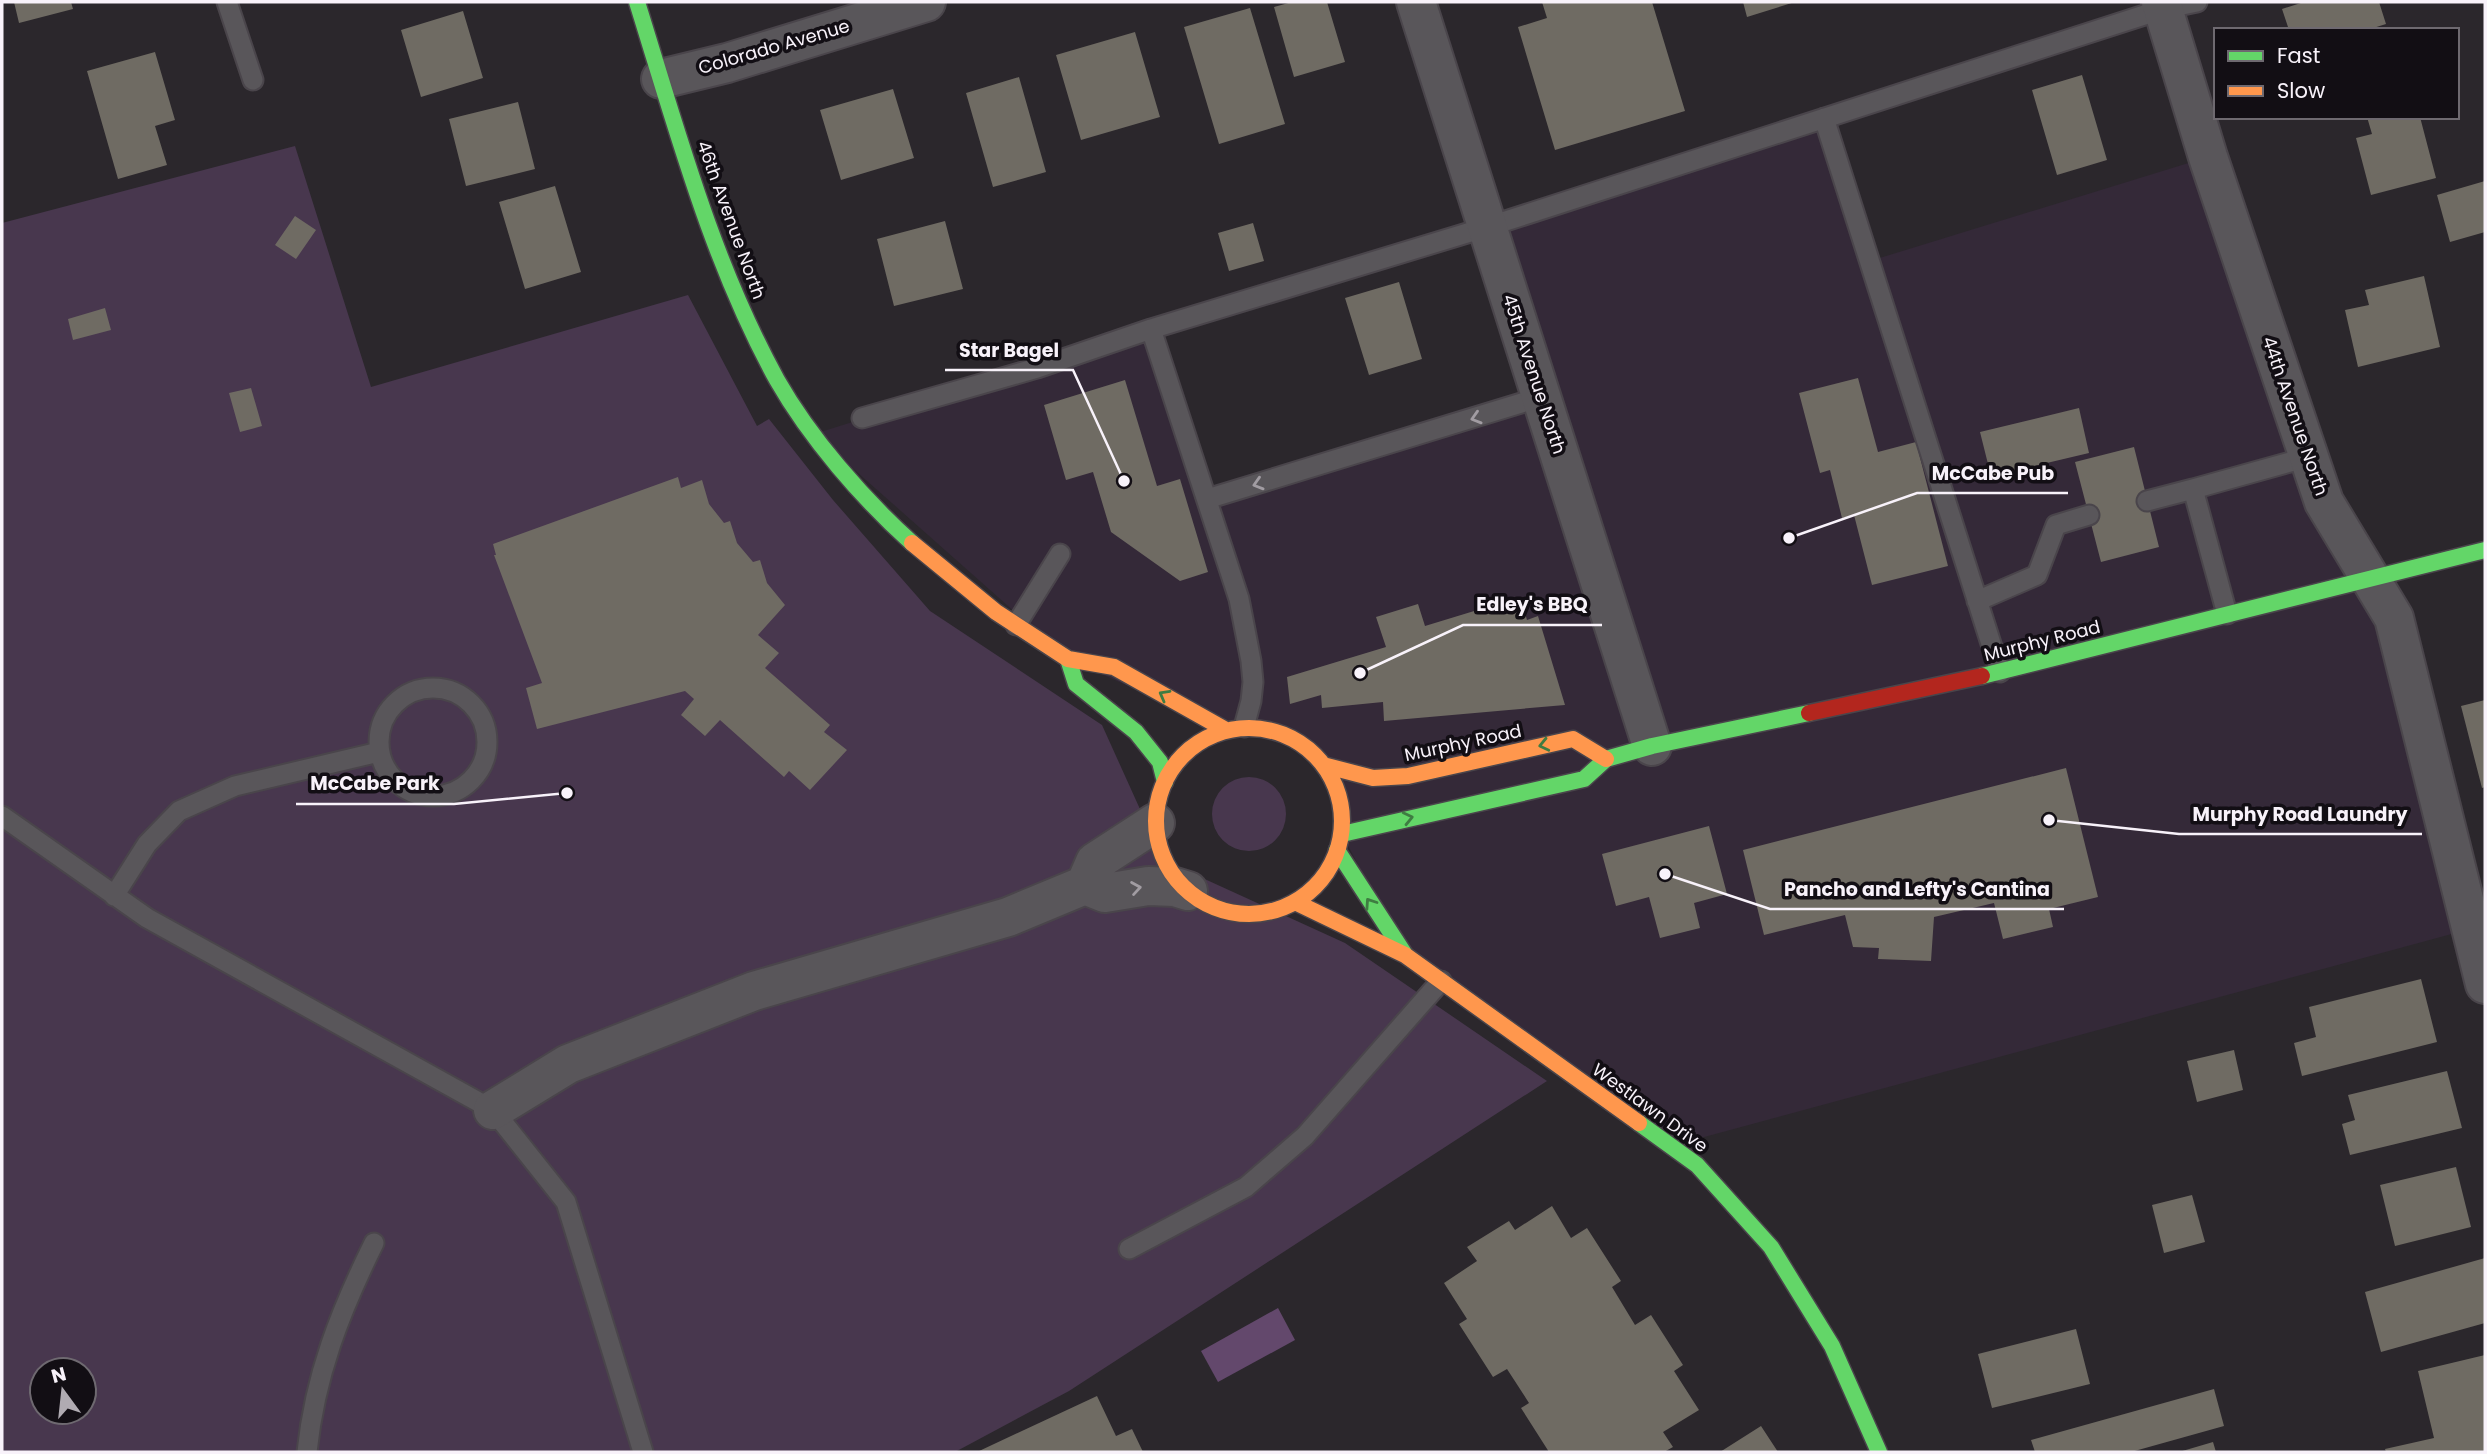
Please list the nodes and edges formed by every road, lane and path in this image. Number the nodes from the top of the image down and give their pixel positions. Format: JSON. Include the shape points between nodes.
{"nodes":[{"id":1,"x":227,"y":2,"type":"edge"},
{"id":2,"x":637,"y":2,"type":"edge"},
{"id":3,"x":926,"y":2,"type":"edge"},
{"id":4,"x":1416,"y":2,"type":"edge"},
{"id":5,"x":2174,"y":4,"type":"edge"},
{"id":6,"x":661,"y":79,"type":"junction"},
{"id":7,"x":253,"y":80,"type":"dead end"},
{"id":8,"x":1824,"y":118,"type":"junction"},
{"id":9,"x":1487,"y":228,"type":"junction"},
{"id":10,"x":1151,"y":329,"type":"junction"},
{"id":11,"x":1541,"y":397,"type":"junction"},
{"id":12,"x":862,"y":418,"type":"dead end"},
{"id":13,"x":2308,"y":457,"type":"junction"},
{"id":14,"x":2193,"y":489,"type":"junction"},
{"id":15,"x":1208,"y":499,"type":"junction"},
{"id":16,"x":2147,"y":500,"type":"dead end"},
{"id":17,"x":2089,"y":515,"type":"dead end"},
{"id":18,"x":2485,"y":550,"type":"edge"},
{"id":19,"x":1060,"y":554,"type":"dead end"},
{"id":20,"x":2369,"y":577,"type":"junction"},
{"id":21,"x":1977,"y":601,"type":"junction"},
{"id":22,"x":2227,"y":614,"type":"junction"},
{"id":23,"x":1016,"y":625,"type":"junction"},
{"id":24,"x":1068,"y":659,"type":"junction"},
{"id":25,"x":2000,"y":672,"type":"junction"},
{"id":26,"x":1234,"y":728,"type":"junction"},
{"id":27,"x":1652,"y":746,"type":"junction"},
{"id":28,"x":379,"y":752,"type":"junction"},
{"id":29,"x":1606,"y":759,"type":"junction"},
{"id":30,"x":1323,"y":765,"type":"junction"},
{"id":31,"x":1165,"y":782,"type":"junction"},
{"id":32,"x":2,"y":816,"type":"edge"},
{"id":33,"x":1156,"y":823,"type":"junction"},
{"id":34,"x":1339,"y":842,"type":"junction"},
{"id":35,"x":1085,"y":885,"type":"junction"},
{"id":36,"x":1188,"y":891,"type":"junction"},
{"id":37,"x":114,"y":896,"type":"junction"},
{"id":38,"x":1295,"y":902,"type":"junction"},
{"id":39,"x":1405,"y":955,"type":"junction"},
{"id":40,"x":1441,"y":981,"type":"junction"},
{"id":41,"x":2485,"y":984,"type":"edge"},
{"id":42,"x":493,"y":1110,"type":"junction"},
{"id":43,"x":374,"y":1243,"type":"dead end"},
{"id":44,"x":1129,"y":1249,"type":"dead end"},
{"id":45,"x":307,"y":1452,"type":"edge"},
{"id":46,"x":643,"y":1452,"type":"edge"},
{"id":47,"x":1879,"y":1452,"type":"edge"}],
"edges":[{"from":1,"to":7,"type":"lane"},
{"from":2,"to":6,"type":"main road","name":"46th Avenue North"},
{"from":3,"to":6,"type":"street","name":"Colorado Avenue"},
{"from":4,"to":9,"type":"street","name":"45th Avenue North"},
{"from":5,"to":8,"type":"lane"},
{"from":5,"to":13,"type":"street","name":"44th Avenue North","via":[[2212,170]]},
{"from":6,"to":23,"type":"main road","name":"46th Avenue North","via":[[717,252],[762,353],[796,408],[852,481],[903,535]]},
{"from":8,"to":9,"type":"lane"},
{"from":8,"to":21,"type":"lane"},
{"from":9,"to":10,"type":"lane"},
{"from":9,"to":11,"type":"street","name":"45th Avenue North"},
{"from":10,"to":12,"type":"lane","via":[[1037,368]]},
{"from":10,"to":15,"type":"lane"},
{"from":11,"to":15,"type":"lane","one_way":true},
{"from":11,"to":27,"type":"street","name":"45th Avenue North"},
{"from":13,"to":14,"type":"lane"},
{"from":13,"to":20,"type":"street","name":"44th Avenue North","via":[[2323,502]]},
{"from":14,"to":16,"type":"lane"},
{"from":14,"to":22,"type":"lane"},
{"from":15,"to":26,"type":"lane","via":[[1251,661],[1251,701]]},
{"from":17,"to":21,"type":"lane","via":[[2056,525],[2038,575]]},
{"from":18,"to":20,"type":"main road","name":"Murphy Road"},
{"from":19,"to":23,"type":"lane"},
{"from":20,"to":22,"type":"main road","name":"Murphy Road"},
{"from":20,"to":41,"type":"street","name":"44th Avenue North","via":[[2394,618]]},
{"from":21,"to":25,"type":"lane"},
{"from":22,"to":25,"type":"main road","name":"Murphy Road"},
{"from":23,"to":24,"type":"main road","name":"46th Avenue North"},
{"from":26,"to":24,"type":"main road","name":"46th Avenue North","one_way":true,"via":[[1114,667]]},
{"from":24,"to":31,"type":"main road","via":[[1076,684],[1136,732],[1160,762]]},
{"from":25,"to":27,"type":"main road","name":"Murphy Road"},
{"from":26,"to":30,"type":"main road","via":[[1271,729],[1296,740]]},
{"from":26,"to":31,"type":"main road","via":[[1190,748]]},
{"from":27,"to":29,"type":"main road","name":"Murphy Road"},
{"from":28,"to":28,"type":"lane","via":[[385,715],[405,696],[428,688],[461,695],[483,720],[487,736],[480,769],[468,783],[452,793],[433,796],[398,783]]},
{"from":28,"to":37,"type":"lane","via":[[235,786],[179,811],[147,844]]},
{"from":29,"to":30,"type":"main road","name":"Murphy Road","one_way":true,"via":[[1573,739],[1408,776],[1373,778]]},
{"from":34,"to":29,"type":"main road","name":"Murphy Road","one_way":true,"via":[[1584,779]]},
{"from":30,"to":34,"type":"main road","via":[[1342,806]]},
{"from":31,"to":33,"type":"main road","via":[[1157,800]]},
{"from":32,"to":37,"type":"lane"},
{"from":33,"to":35,"type":"street","via":[[1095,862]]},
{"from":33,"to":36,"type":"main road","via":[[1163,860]]},
{"from":34,"to":38,"type":"main road","via":[[1319,883]]},
{"from":39,"to":34,"type":"main road","name":"Westlawn Drive","one_way":true},
{"from":35,"to":36,"type":"street","one_way":true,"via":[[1105,893],[1149,886]]},
{"from":35,"to":42,"type":"street","via":[[1009,916],[742,996],[568,1064]]},
{"from":36,"to":38,"type":"main road","via":[[1205,904],[1235,914],[1266,913]]},
{"from":37,"to":42,"type":"lane"},
{"from":38,"to":39,"type":"main road","name":"Westlawn Drive"},
{"from":39,"to":40,"type":"main road","name":"Westlawn Drive"},
{"from":40,"to":44,"type":"lane","via":[[1305,1136],[1246,1187]]},
{"from":40,"to":47,"type":"main road","name":"Westlawn Drive","via":[[1697,1164],[1771,1247],[1832,1346]]},
{"from":42,"to":46,"type":"lane","via":[[566,1202]]},
{"from":43,"to":45,"type":"lane","via":[[328,1348]]}]}
